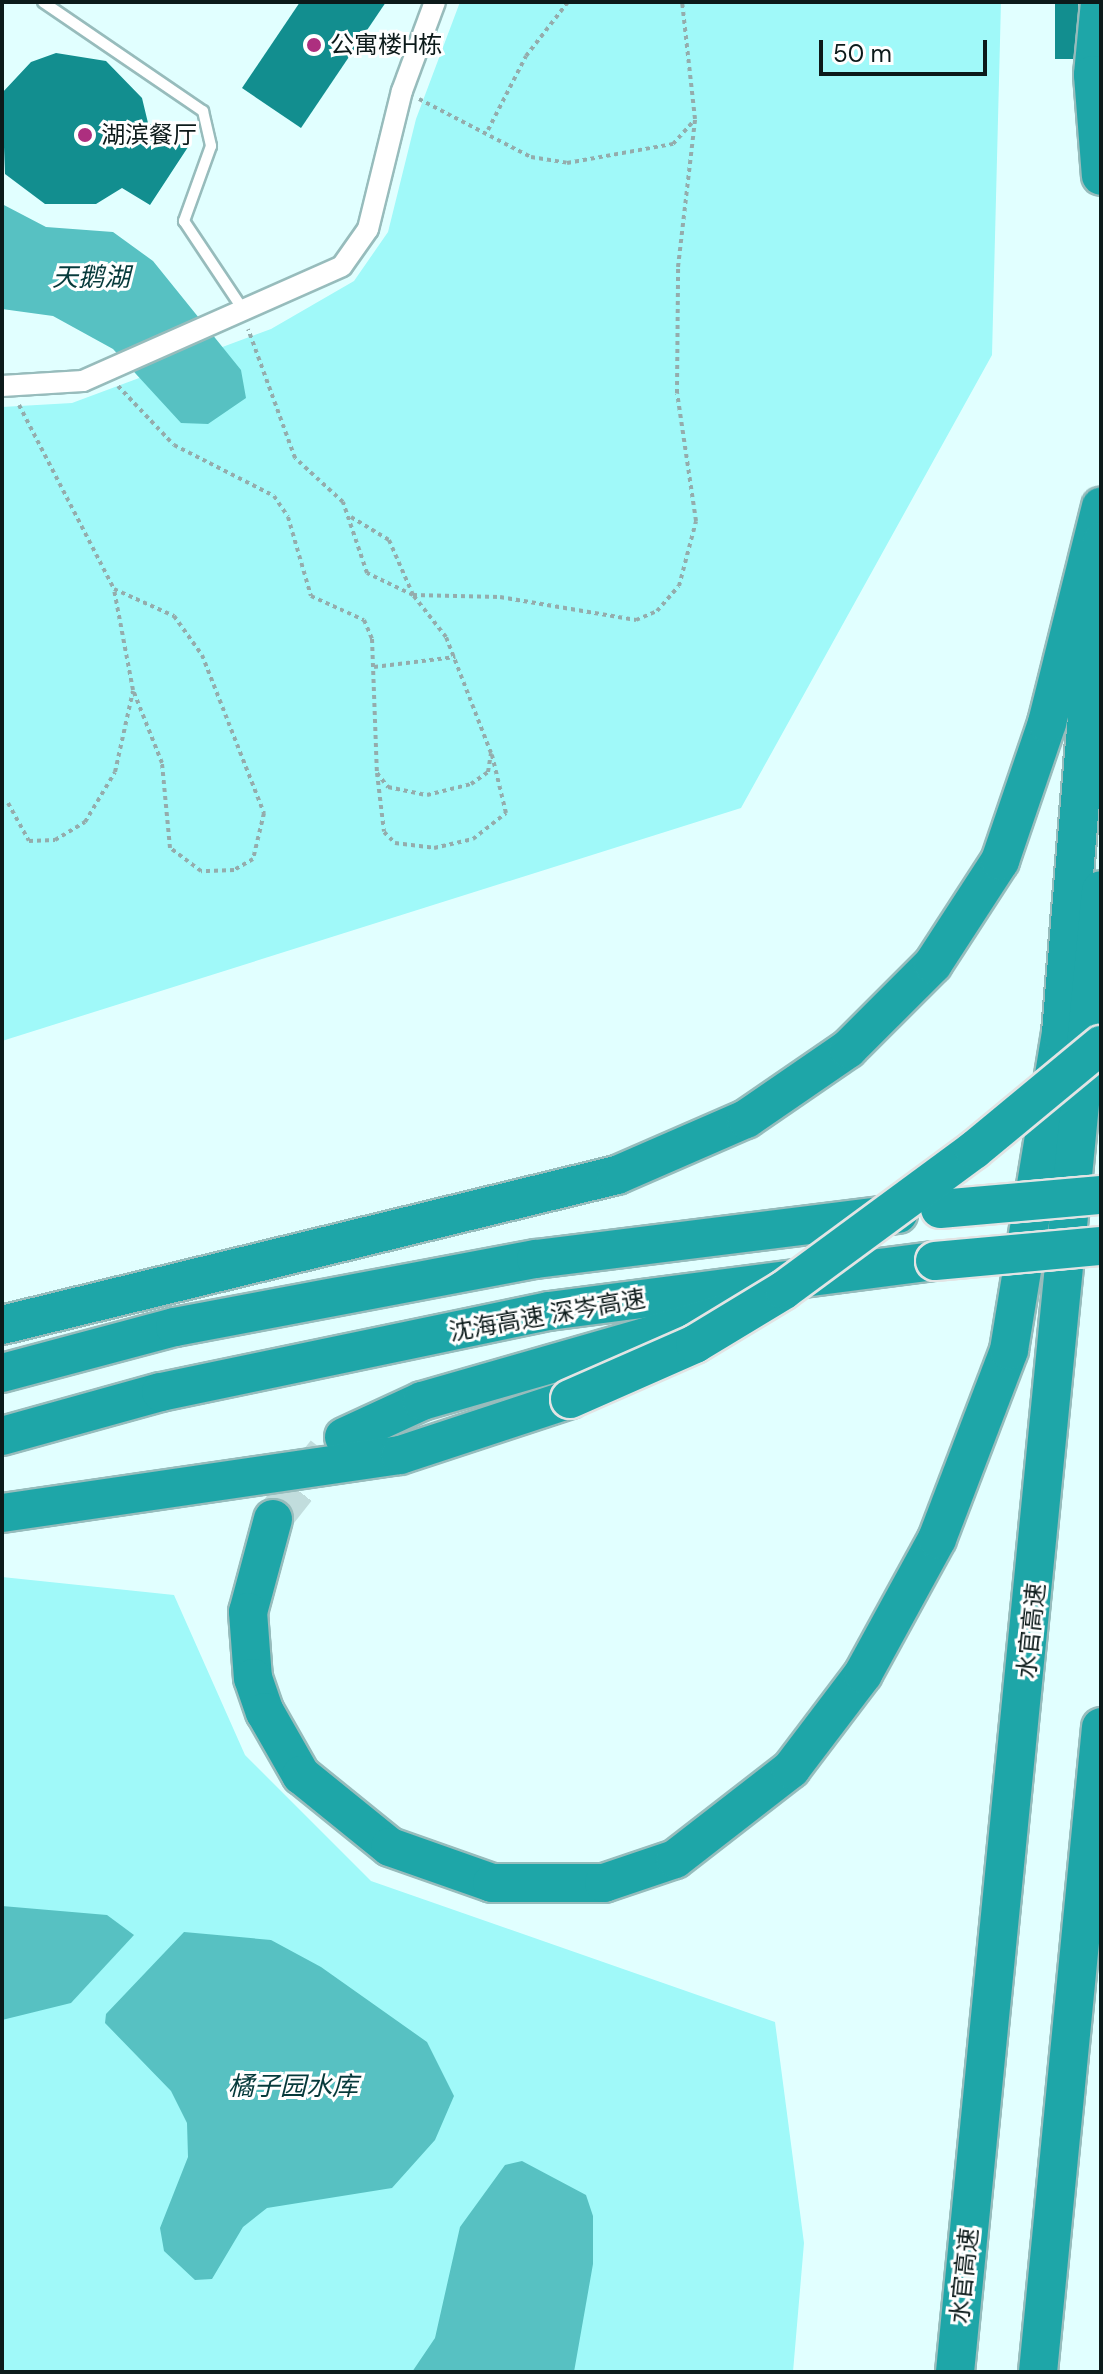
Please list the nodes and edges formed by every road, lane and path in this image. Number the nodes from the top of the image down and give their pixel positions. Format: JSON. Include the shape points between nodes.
{"nodes":[{"id":1,"x":43,"y":2,"type":"edge"},
{"id":2,"x":435,"y":2,"type":"edge"},
{"id":3,"x":568,"y":2,"type":"edge"},
{"id":4,"x":682,"y":2,"type":"edge"},
{"id":5,"x":1100,"y":2,"type":"edge"},
{"id":6,"x":402,"y":91,"type":"junction"},
{"id":7,"x":695,"y":119,"type":"junction"},
{"id":8,"x":488,"y":130,"type":"junction"},
{"id":9,"x":1101,"y":176,"type":"edge"},
{"id":10,"x":245,"y":312,"type":"junction"},
{"id":11,"x":109,"y":371,"type":"junction"},
{"id":12,"x":9,"y":387,"type":"edge"},
{"id":13,"x":1101,"y":507,"type":"edge"},
{"id":14,"x":351,"y":517,"type":"junction"},
{"id":15,"x":1101,"y":542,"type":"edge"},
{"id":16,"x":114,"y":589,"type":"junction"},
{"id":17,"x":413,"y":595,"type":"junction"},
{"id":18,"x":455,"y":657,"type":"junction"},
{"id":19,"x":377,"y":666,"type":"junction"},
{"id":20,"x":133,"y":690,"type":"junction"},
{"id":21,"x":491,"y":753,"type":"junction"},
{"id":22,"x":377,"y":773,"type":"junction"},
{"id":23,"x":8,"y":803,"type":"dead end"},
{"id":24,"x":1101,"y":890,"type":"edge"},
{"id":25,"x":1101,"y":1045,"type":"edge"},
{"id":26,"x":1101,"y":1195,"type":"edge"},
{"id":27,"x":1101,"y":1246,"type":"edge"},
{"id":28,"x":922,"y":1263,"type":"junction"},
{"id":29,"x":2,"y":1325,"type":"edge"},
{"id":30,"x":2,"y":1373,"type":"edge"},
{"id":31,"x":2,"y":1436,"type":"edge"},
{"id":32,"x":344,"y":1437,"type":"tunnel mouth"},
{"id":33,"x":2,"y":1513,"type":"edge"},
{"id":34,"x":273,"y":1519,"type":"tunnel mouth"},
{"id":35,"x":1101,"y":1727,"type":"edge"},
{"id":36,"x":1101,"y":1858,"type":"edge"},
{"id":37,"x":1081,"y":1926,"type":"junction"},
{"id":38,"x":955,"y":2372,"type":"edge"},
{"id":39,"x":1038,"y":2372,"type":"edge"}],
"edges":[{"from":1,"to":10,"type":"lane","via":[[203,111],[211,146],[184,221]]},
{"from":2,"to":6,"type":"street"},
{"from":3,"to":8,"type":"path","via":[[526,56]]},
{"from":4,"to":7,"type":"path"},
{"from":5,"to":9,"type":"highway","via":[[1093,75]]},
{"from":6,"to":8,"type":"path"},
{"from":6,"to":10,"type":"street","via":[[368,229],[354,252],[325,278]]},
{"from":7,"to":8,"type":"path","via":[[673,144],[567,163],[531,157]]},
{"from":7,"to":17,"type":"path","via":[[678,267],[677,393],[696,521],[679,586],[657,611],[636,620],[500,597]]},
{"from":10,"to":11,"type":"street"},
{"from":10,"to":14,"type":"path","via":[[295,458]]},
{"from":11,"to":12,"type":"street","via":[[63,386]]},
{"from":11,"to":19,"type":"path","via":[[174,445],[283,505],[303,585],[325,604],[364,620]]},
{"from":12,"to":16,"type":"path"},
{"from":13,"to":29,"type":"highway","via":[[1047,723],[1000,861],[933,964],[848,1049],[746,1119],[617,1175]]},
{"from":14,"to":17,"type":"path","via":[[389,540]]},
{"from":14,"to":17,"type":"path","via":[[367,573]]},
{"from":15,"to":34,"type":"highway","via":[[1061,1033],[1009,1350],[937,1539],[863,1674],[791,1769],[675,1859],[604,1883],[492,1883],[390,1847],[301,1775],[265,1712],[253,1678],[248,1612]]},
{"from":16,"to":20,"type":"path"},
{"from":16,"to":20,"type":"path","via":[[174,616],[202,655],[259,790],[265,828],[253,859],[234,870],[201,871],[170,848],[162,763]]},
{"from":17,"to":18,"type":"path","via":[[434,616]]},
{"from":18,"to":19,"type":"path"},
{"from":18,"to":21,"type":"path"},
{"from":19,"to":22,"type":"path"},
{"from":20,"to":23,"type":"path","via":[[115,772],[85,822],[55,840],[29,841]]},
{"from":21,"to":22,"type":"path","via":[[488,772],[448,792],[407,795]]},
{"from":21,"to":22,"type":"path","via":[[506,813],[473,839],[434,848],[395,843],[384,832]]},
{"from":24,"to":38,"type":"highway","name":"水官高速"},
{"from":25,"to":33,"type":"highway","bridge":true,"via":[[974,1150],[784,1290],[695,1344],[570,1399],[400,1455]]},
{"from":26,"to":30,"type":"highway","bridge":true,"via":[[940,1209],[536,1259],[175,1327]]},
{"from":27,"to":28,"type":"highway","name":"沈海高速 深岑高速","bridge":true},
{"from":28,"to":31,"type":"highway","name":"沈海高速 深岑高速","via":[[549,1311],[161,1392]]},
{"from":28,"to":32,"type":"highway","via":[[465,1388]]},
{"from":35,"to":37,"type":"highway"},
{"from":36,"to":37,"type":"highway"},
{"from":37,"to":39,"type":"highway"}]}
